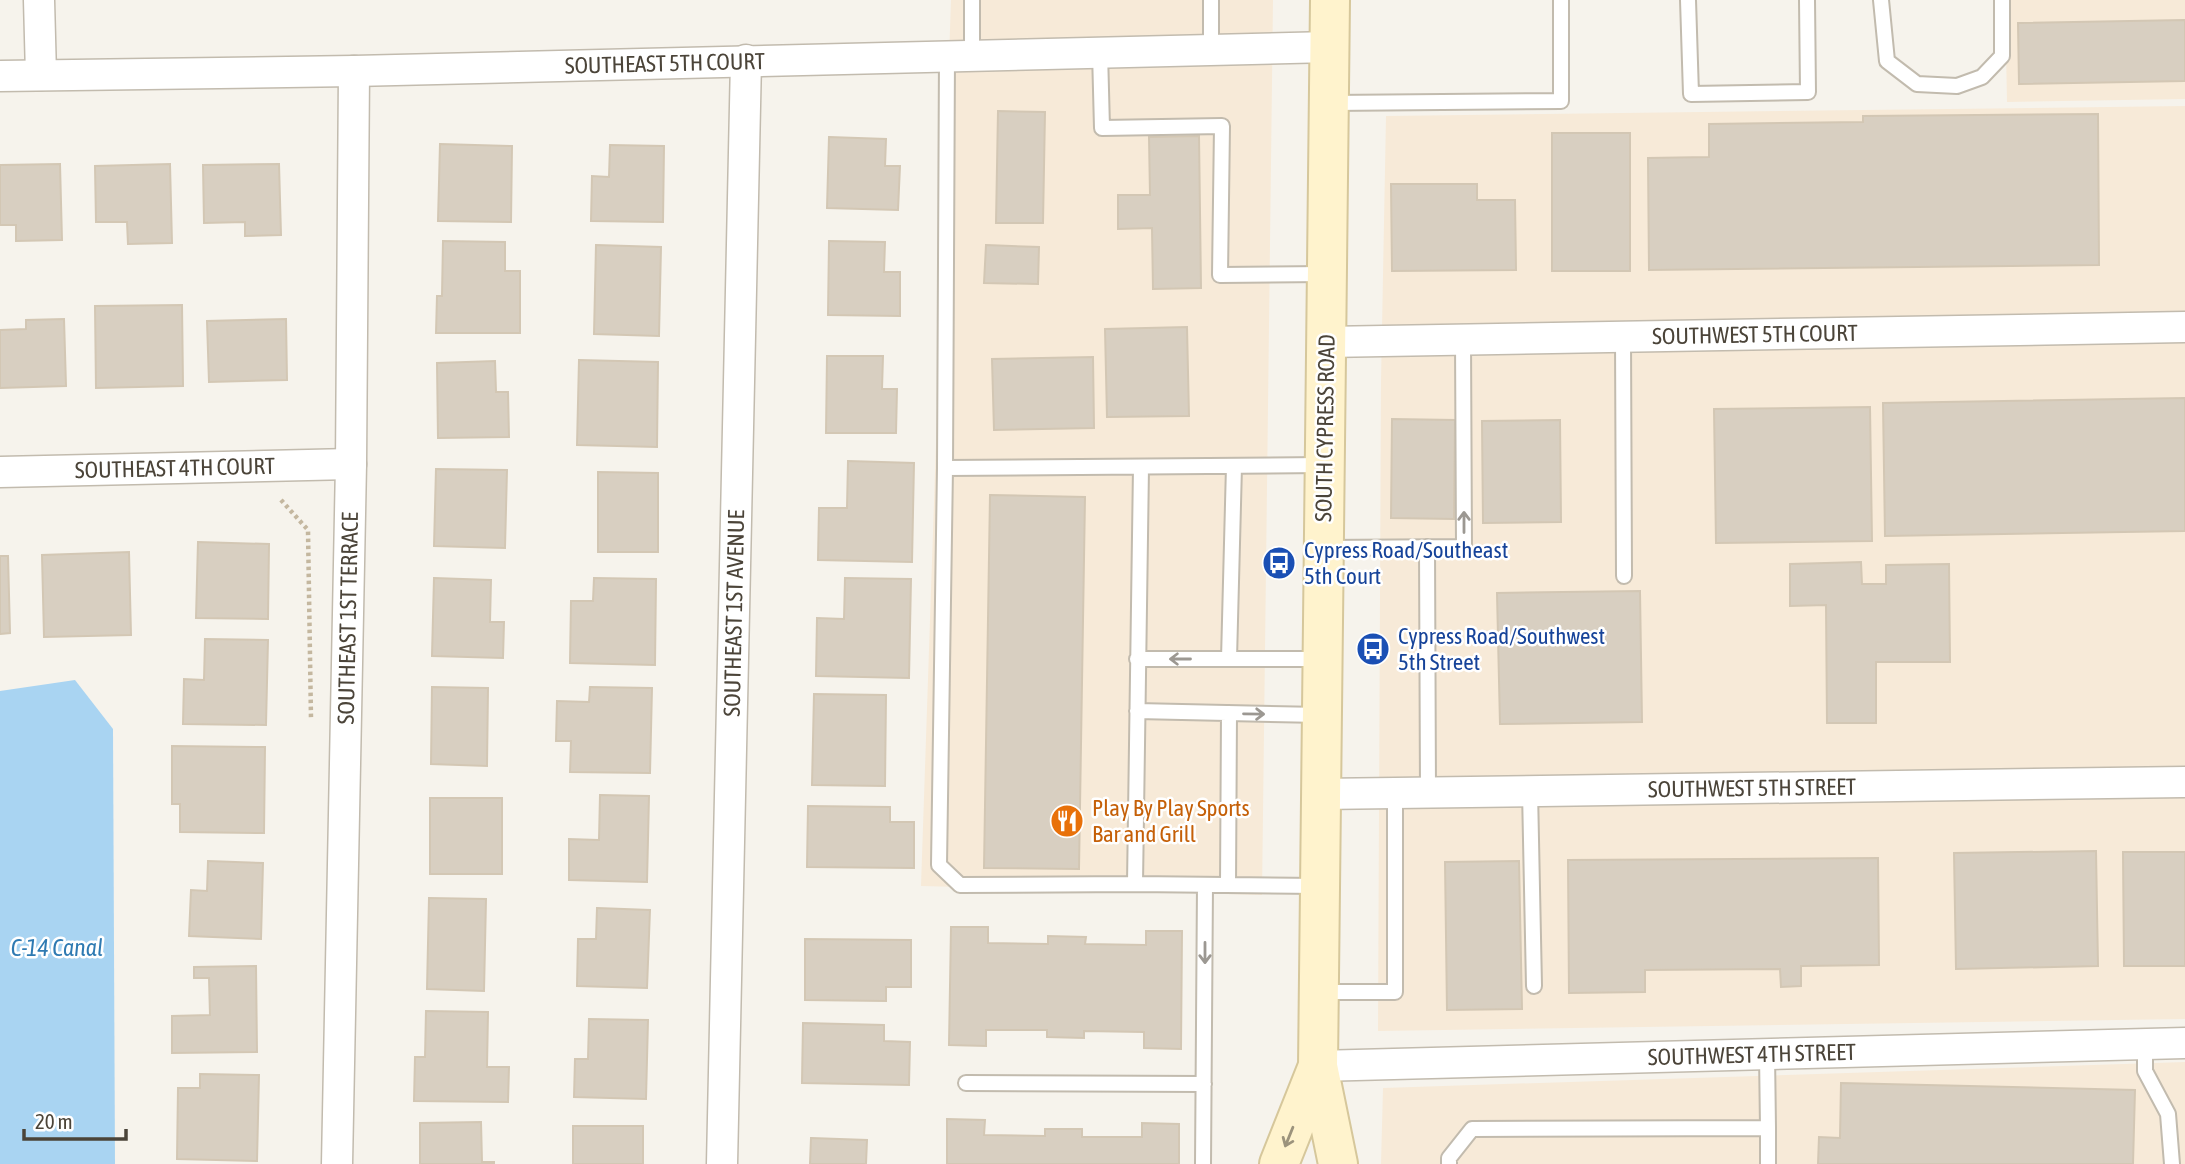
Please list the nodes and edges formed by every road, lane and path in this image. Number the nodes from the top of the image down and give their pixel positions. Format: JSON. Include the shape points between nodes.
{"nodes":[{"id":1,"x":39,"y":0,"type":"edge"},
{"id":2,"x":972,"y":0,"type":"edge"},
{"id":3,"x":1212,"y":0,"type":"edge"},
{"id":4,"x":1330,"y":0,"type":"edge"},
{"id":5,"x":1561,"y":0,"type":"edge"},
{"id":6,"x":1688,"y":0,"type":"edge"},
{"id":7,"x":1807,"y":0,"type":"edge"},
{"id":8,"x":1881,"y":0,"type":"edge"},
{"id":9,"x":2001,"y":0,"type":"edge"},
{"id":10,"x":1330,"y":47,"type":"junction"},
{"id":11,"x":1211,"y":49,"type":"junction"},
{"id":12,"x":1100,"y":52,"type":"junction"},
{"id":13,"x":960,"y":55,"type":"junction"},
{"id":14,"x":746,"y":60,"type":"junction"},
{"id":15,"x":354,"y":71,"type":"junction"},
{"id":16,"x":41,"y":75,"type":"junction"},
{"id":17,"x":0,"y":76,"type":"edge"},
{"id":18,"x":1329,"y":103,"type":"junction"},
{"id":19,"x":1327,"y":274,"type":"junction"},
{"id":20,"x":2185,"y":327,"type":"edge"},
{"id":21,"x":1623,"y":337,"type":"junction"},
{"id":22,"x":1463,"y":339,"type":"junction"},
{"id":23,"x":1326,"y":342,"type":"junction"},
{"id":24,"x":351,"y":464,"type":"junction"},
{"id":25,"x":1324,"y":465,"type":"junction"},
{"id":26,"x":1234,"y":466,"type":"junction"},
{"id":27,"x":1140,"y":467,"type":"junction"},
{"id":28,"x":945,"y":468,"type":"junction"},
{"id":29,"x":0,"y":472,"type":"edge"},
{"id":30,"x":270,"y":501,"type":"dead end"},
{"id":31,"x":1427,"y":547,"type":"junction"},
{"id":32,"x":1323,"y":548,"type":"junction"},
{"id":33,"x":1624,"y":576,"type":"dead end"},
{"id":34,"x":1138,"y":659,"type":"junction"},
{"id":35,"x":1228,"y":659,"type":"junction"},
{"id":36,"x":1322,"y":659,"type":"junction"},
{"id":37,"x":1137,"y":711,"type":"junction"},
{"id":38,"x":1229,"y":713,"type":"junction"},
{"id":39,"x":1321,"y":715,"type":"junction"},
{"id":40,"x":311,"y":722,"type":"dead end"},
{"id":41,"x":2185,"y":782,"type":"edge"},
{"id":42,"x":1530,"y":792,"type":"junction"},
{"id":43,"x":1395,"y":793,"type":"junction"},
{"id":44,"x":1428,"y":793,"type":"junction"},
{"id":45,"x":1320,"y":794,"type":"junction"},
{"id":46,"x":1135,"y":884,"type":"junction"},
{"id":47,"x":1205,"y":885,"type":"junction"},
{"id":48,"x":1228,"y":885,"type":"junction"},
{"id":49,"x":1319,"y":886,"type":"junction"},
{"id":50,"x":1534,"y":986,"type":"dead end"},
{"id":51,"x":1319,"y":992,"type":"junction"},
{"id":52,"x":2185,"y":1043,"type":"edge"},
{"id":53,"x":2146,"y":1044,"type":"junction"},
{"id":54,"x":1767,"y":1054,"type":"junction"},
{"id":55,"x":1318,"y":1066,"type":"junction"},
{"id":56,"x":965,"y":1083,"type":"dead end"},
{"id":57,"x":1204,"y":1084,"type":"junction"},
{"id":58,"x":1768,"y":1128,"type":"junction"},
{"id":59,"x":337,"y":1164,"type":"edge"},
{"id":60,"x":722,"y":1164,"type":"edge"},
{"id":61,"x":1203,"y":1164,"type":"edge"},
{"id":62,"x":1279,"y":1164,"type":"edge"},
{"id":63,"x":1338,"y":1164,"type":"edge"},
{"id":64,"x":1449,"y":1164,"type":"edge"},
{"id":65,"x":1768,"y":1164,"type":"edge"},
{"id":66,"x":2172,"y":1164,"type":"edge"}],
"edges":[{"from":1,"to":16,"type":"street"},
{"from":2,"to":13,"type":"lane"},
{"from":3,"to":11,"type":"lane"},
{"from":4,"to":10,"type":"street","name":"SOUTH CYPRESS ROAD"},
{"from":5,"to":18,"type":"lane","via":[[1561,101]]},
{"from":6,"to":7,"type":"lane","via":[[1690,94],[1808,92]]},
{"from":8,"to":9,"type":"lane","via":[[1887,61],[1917,84],[1957,86],[1982,77],[2002,56]]},
{"from":10,"to":11,"type":"street","name":"SOUTHEAST 5TH COURT"},
{"from":10,"to":18,"type":"street","name":"SOUTH CYPRESS ROAD"},
{"from":11,"to":12,"type":"street","name":"SOUTHEAST 5TH COURT"},
{"from":12,"to":13,"type":"street","name":"SOUTHEAST 5TH COURT"},
{"from":12,"to":19,"type":"lane","via":[[1102,128],[1222,126],[1220,275]]},
{"from":13,"to":14,"type":"street","name":"SOUTHEAST 5TH COURT"},
{"from":13,"to":28,"type":"lane"},
{"from":14,"to":15,"type":"street","name":"SOUTHEAST 5TH COURT"},
{"from":14,"to":60,"type":"street","name":"SOUTHEAST 1ST AVENUE"},
{"from":15,"to":16,"type":"street","name":"SOUTHEAST 5TH COURT"},
{"from":15,"to":24,"type":"street","name":"SOUTHEAST 1ST TERRACE"},
{"from":16,"to":17,"type":"street","name":"SOUTHEAST 5TH COURT"},
{"from":18,"to":19,"type":"street","name":"SOUTH CYPRESS ROAD"},
{"from":19,"to":23,"type":"street","name":"SOUTH CYPRESS ROAD"},
{"from":20,"to":21,"type":"street","name":"SOUTHWEST 5TH COURT"},
{"from":21,"to":22,"type":"street","name":"SOUTHWEST 5TH COURT"},
{"from":21,"to":33,"type":"lane"},
{"from":22,"to":23,"type":"street","name":"SOUTHWEST 5TH COURT"},
{"from":31,"to":22,"type":"lane","one_way":true,"via":[[1464,547]]},
{"from":23,"to":25,"type":"street","name":"SOUTH CYPRESS ROAD"},
{"from":24,"to":29,"type":"street","name":"SOUTHEAST 4TH COURT"},
{"from":24,"to":59,"type":"street","name":"SOUTHEAST 1ST TERRACE"},
{"from":25,"to":26,"type":"lane"},
{"from":25,"to":32,"type":"street","name":"SOUTH CYPRESS ROAD"},
{"from":26,"to":27,"type":"lane"},
{"from":26,"to":35,"type":"lane"},
{"from":27,"to":28,"type":"lane"},
{"from":27,"to":34,"type":"lane"},
{"from":28,"to":46,"type":"lane","via":[[939,865],[960,885]]},
{"from":30,"to":40,"type":"path","via":[[283,500],[308,530]]},
{"from":31,"to":32,"type":"lane"},
{"from":31,"to":44,"type":"lane"},
{"from":32,"to":36,"type":"street","name":"SOUTH CYPRESS ROAD"},
{"from":35,"to":34,"type":"lane","one_way":true},
{"from":34,"to":37,"type":"lane"},
{"from":35,"to":36,"type":"lane"},
{"from":36,"to":39,"type":"street","name":"SOUTH CYPRESS ROAD"},
{"from":37,"to":38,"type":"lane"},
{"from":37,"to":46,"type":"lane"},
{"from":38,"to":39,"type":"lane","one_way":true},
{"from":38,"to":48,"type":"lane"},
{"from":39,"to":45,"type":"street","name":"SOUTH CYPRESS ROAD"},
{"from":41,"to":42,"type":"street","name":"SOUTHWEST 5TH STREET"},
{"from":42,"to":44,"type":"street","name":"SOUTHWEST 5TH STREET"},
{"from":42,"to":50,"type":"lane"},
{"from":43,"to":44,"type":"street","name":"SOUTHWEST 5TH STREET"},
{"from":43,"to":45,"type":"street","name":"SOUTHWEST 5TH STREET"},
{"from":43,"to":51,"type":"lane","via":[[1395,992]]},
{"from":45,"to":49,"type":"street","name":"SOUTH CYPRESS ROAD"},
{"from":46,"to":47,"type":"lane"},
{"from":47,"to":48,"type":"lane"},
{"from":47,"to":57,"type":"lane","one_way":true},
{"from":48,"to":49,"type":"lane"},
{"from":49,"to":51,"type":"street","name":"SOUTH CYPRESS ROAD"},
{"from":51,"to":55,"type":"street","name":"SOUTH CYPRESS ROAD"},
{"from":52,"to":53,"type":"street","name":"SOUTHWEST 4TH STREET"},
{"from":53,"to":54,"type":"street","name":"SOUTHWEST 4TH STREET"},
{"from":53,"to":66,"type":"lane","via":[[2146,1071],[2168,1114]]},
{"from":54,"to":55,"type":"street","name":"SOUTHWEST 4TH STREET"},
{"from":54,"to":58,"type":"lane"},
{"from":55,"to":62,"type":"street","name":"SOUTH CYPRESS ROAD","one_way":true},
{"from":55,"to":63,"type":"street","name":"SOUTH CYPRESS ROAD"},
{"from":56,"to":57,"type":"lane"},
{"from":57,"to":61,"type":"lane"},
{"from":58,"to":64,"type":"lane","via":[[1472,1129]]},
{"from":58,"to":65,"type":"lane"}]}
